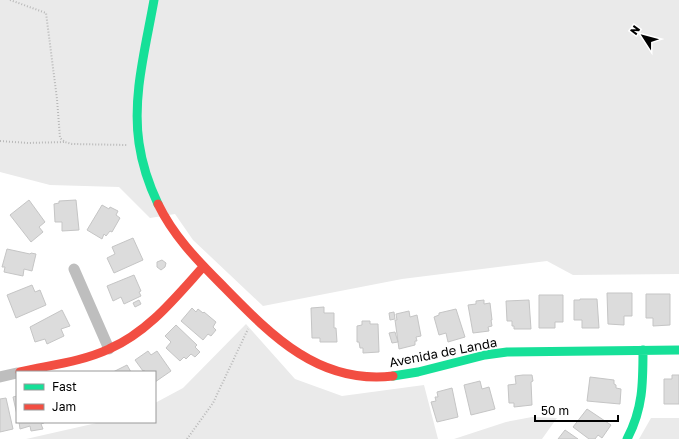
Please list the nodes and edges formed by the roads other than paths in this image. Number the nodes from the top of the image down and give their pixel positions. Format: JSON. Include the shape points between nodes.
{"nodes":[{"id":1,"x":154,"y":0,"type":"edge"},
{"id":2,"x":204,"y":267,"type":"junction"},
{"id":3,"x":74,"y":269,"type":"dead end"},
{"id":4,"x":109,"y":349,"type":"junction"},
{"id":5,"x":643,"y":350,"type":"junction"},
{"id":6,"x":679,"y":350,"type":"edge"},
{"id":7,"x":23,"y":371,"type":"edge"},
{"id":8,"x":16,"y":372,"type":"edge"},
{"id":9,"x":0,"y":376,"type":"edge"},
{"id":10,"x":627,"y":439,"type":"edge"}],
"edges":[{"from":1,"to":2,"type":"street","name":"Avenida de Landa","via":[[140,79],[139,144],[158,204],[182,243]]},
{"from":2,"to":4,"type":"street","via":[[145,327]]},
{"from":2,"to":5,"type":"street","name":"Avenida de Landa","via":[[256,321],[292,350],[317,364],[355,375],[393,377],[507,352]]},
{"from":3,"to":4,"type":"street"},
{"from":4,"to":7,"type":"street","via":[[92,356]]},
{"from":5,"to":6,"type":"street","name":"Avenida de Landa"},
{"from":5,"to":10,"type":"street","via":[[642,402],[634,429]]},
{"from":8,"to":9,"type":"street"}]}
